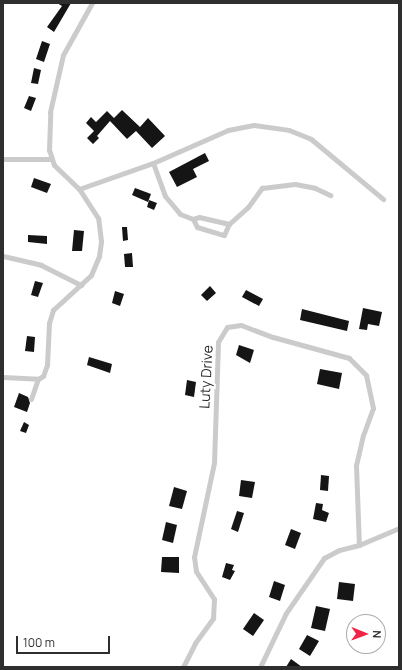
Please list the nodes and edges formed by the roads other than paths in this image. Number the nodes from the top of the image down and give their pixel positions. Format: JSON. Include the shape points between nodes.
{"nodes":[{"id":1,"x":92,"y":3,"type":"edge"},
{"id":2,"x":3,"y":159,"type":"edge"},
{"id":3,"x":50,"y":159,"type":"junction"},
{"id":4,"x":153,"y":163,"type":"junction"},
{"id":5,"x":79,"y":189,"type":"junction"},
{"id":6,"x":330,"y":195,"type":"dead end"},
{"id":7,"x":383,"y":199,"type":"dead end"},
{"id":8,"x":193,"y":219,"type":"junction"},
{"id":9,"x":229,"y":224,"type":"junction"},
{"id":10,"x":3,"y":256,"type":"edge"},
{"id":11,"x":80,"y":285,"type":"junction"},
{"id":12,"x":3,"y":377,"type":"edge"},
{"id":13,"x":38,"y":379,"type":"junction"},
{"id":14,"x":31,"y":399,"type":"dead end"},
{"id":15,"x":399,"y":528,"type":"edge"},
{"id":16,"x":359,"y":545,"type":"junction"},
{"id":17,"x":183,"y":667,"type":"edge"},
{"id":18,"x":260,"y":667,"type":"edge"}],
"edges":[{"from":1,"to":3,"type":"street","via":[[63,55],[50,112]]},
{"from":2,"to":3,"type":"street"},
{"from":3,"to":5,"type":"street"},
{"from":4,"to":5,"type":"street"},
{"from":4,"to":7,"type":"street","via":[[228,130],[254,125],[269,126],[311,139]]},
{"from":4,"to":8,"type":"street","via":[[165,196],[180,214]]},
{"from":5,"to":11,"type":"street","via":[[98,218],[101,241],[96,266]]},
{"from":6,"to":9,"type":"street","via":[[295,184],[262,188],[248,207]]},
{"from":8,"to":9,"type":"street","via":[[199,217]]},
{"from":8,"to":9,"type":"street","via":[[197,227],[224,235]]},
{"from":10,"to":11,"type":"street","via":[[47,267]]},
{"from":11,"to":13,"type":"street","via":[[53,310],[49,323],[47,365],[43,376]]},
{"from":12,"to":13,"type":"street"},
{"from":13,"to":14,"type":"street"},
{"from":15,"to":16,"type":"street"},
{"from":16,"to":17,"type":"street","name":"Luty Drive","via":[[356,465],[373,408],[366,375],[360,367],[344,356],[274,337],[247,326],[227,327],[218,342],[214,463],[193,565],[214,599],[215,606],[213,618],[195,643]]},
{"from":16,"to":18,"type":"street","via":[[339,550],[324,558],[286,613]]}]}
